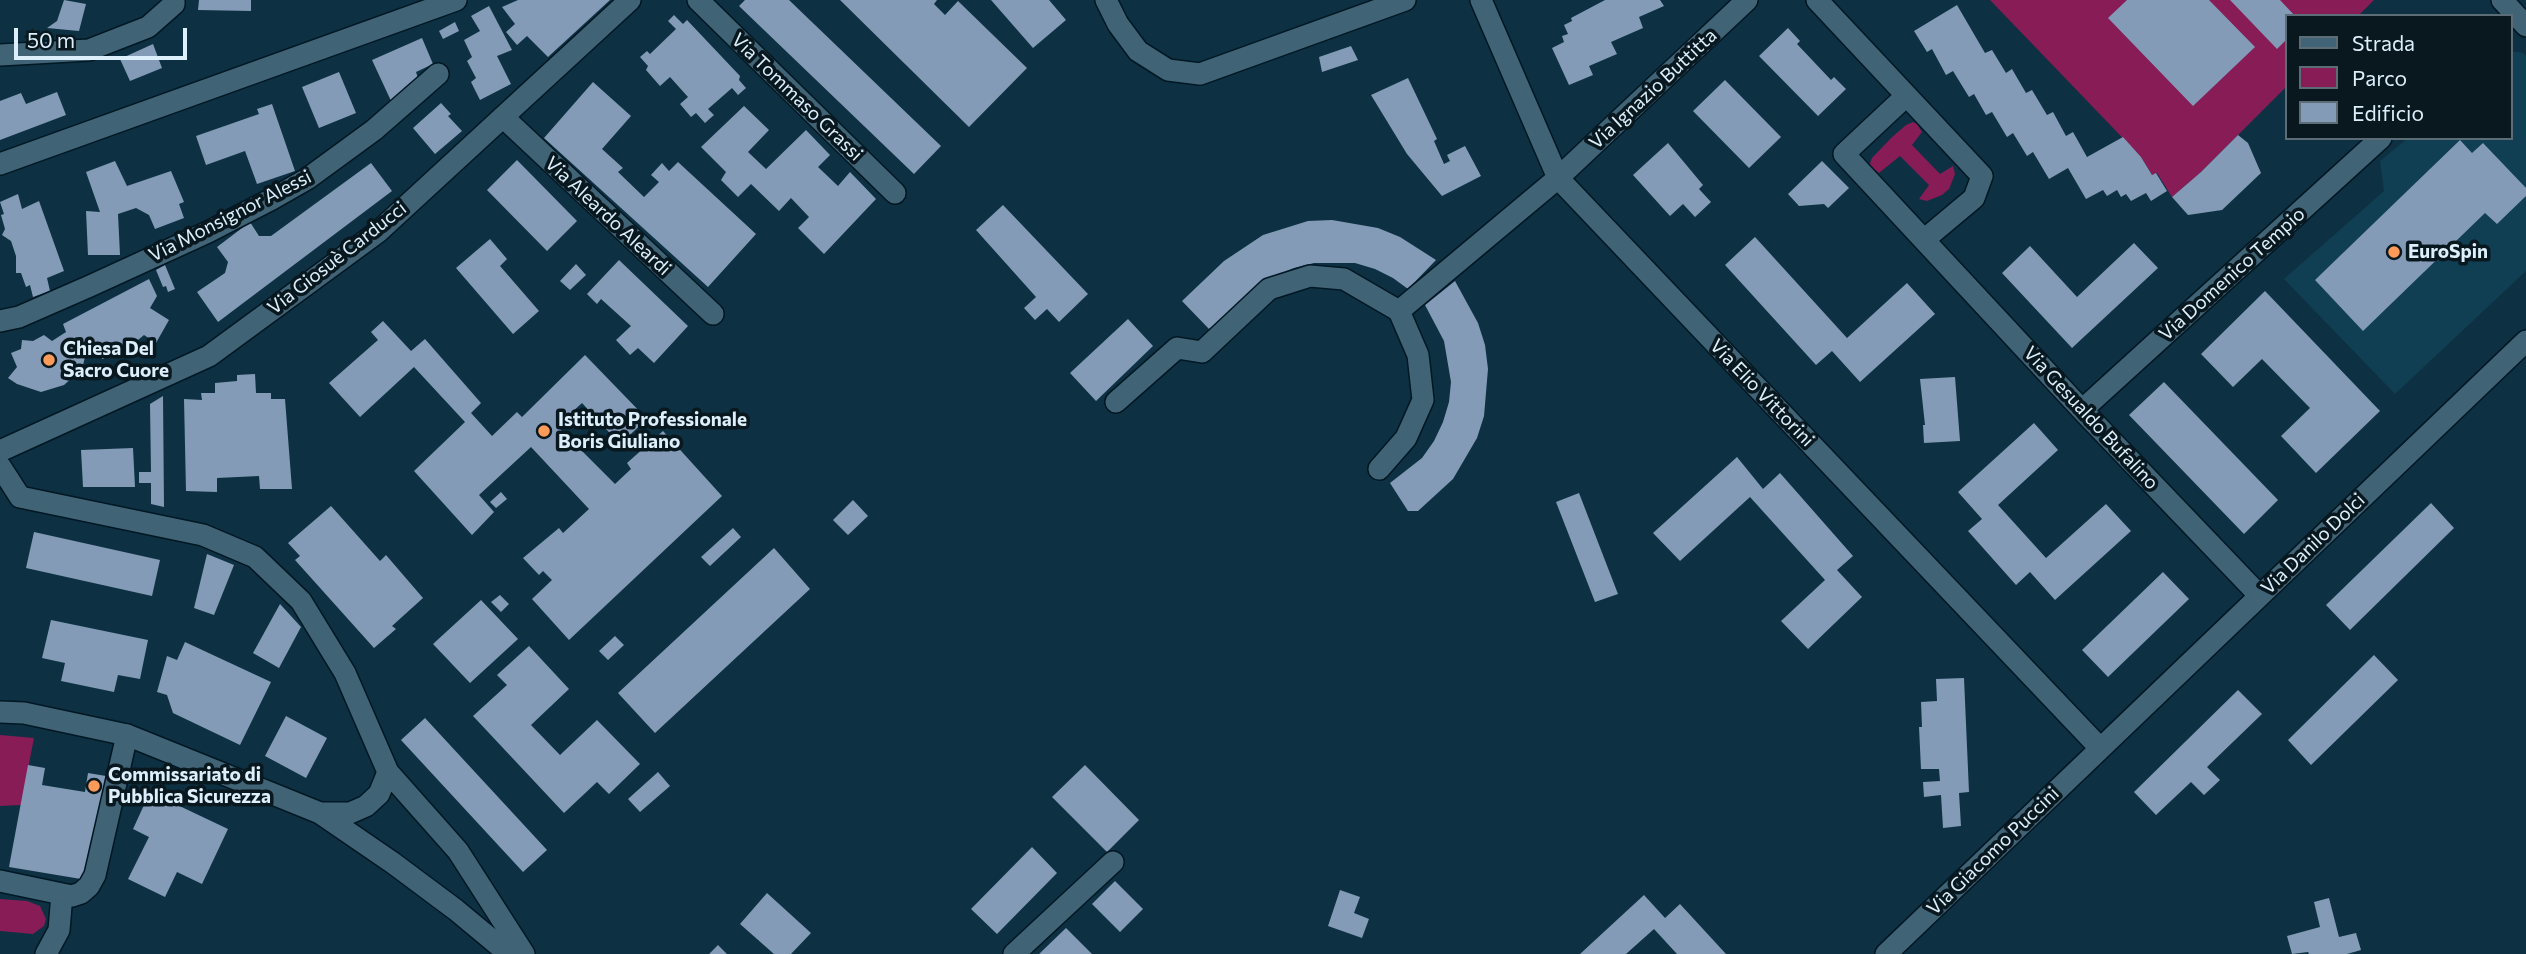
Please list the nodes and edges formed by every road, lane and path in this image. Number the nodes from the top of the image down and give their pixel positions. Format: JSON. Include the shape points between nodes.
{"nodes":[{"id":1,"x":174,"y":0,"type":"edge"},
{"id":2,"x":456,"y":0,"type":"edge"},
{"id":3,"x":630,"y":0,"type":"edge"},
{"id":4,"x":698,"y":0,"type":"edge"},
{"id":5,"x":1106,"y":0,"type":"edge"},
{"id":6,"x":1405,"y":0,"type":"edge"},
{"id":7,"x":1481,"y":0,"type":"edge"},
{"id":8,"x":1747,"y":0,"type":"edge"},
{"id":9,"x":1817,"y":0,"type":"edge"},
{"id":10,"x":0,"y":55,"type":"edge"},
{"id":11,"x":438,"y":74,"type":"dead end"},
{"id":12,"x":1906,"y":96,"type":"junction"},
{"id":13,"x":503,"y":117,"type":"junction"},
{"id":14,"x":2379,"y":140,"type":"edge"},
{"id":15,"x":0,"y":164,"type":"edge"},
{"id":16,"x":1558,"y":178,"type":"junction"},
{"id":17,"x":895,"y":193,"type":"dead end"},
{"id":18,"x":1925,"y":239,"type":"junction"},
{"id":19,"x":1399,"y":311,"type":"junction"},
{"id":20,"x":713,"y":314,"type":"dead end"},
{"id":21,"x":0,"y":321,"type":"edge"},
{"id":22,"x":2526,"y":341,"type":"edge"},
{"id":23,"x":1116,"y":402,"type":"dead end"},
{"id":24,"x":2082,"y":410,"type":"junction"},
{"id":25,"x":0,"y":451,"type":"edge"},
{"id":26,"x":0,"y":466,"type":"edge"},
{"id":27,"x":1378,"y":469,"type":"dead end"},
{"id":28,"x":10,"y":495,"type":"edge"},
{"id":29,"x":2259,"y":595,"type":"junction"},
{"id":30,"x":0,"y":712,"type":"edge"},
{"id":31,"x":127,"y":735,"type":"junction"},
{"id":32,"x":2100,"y":748,"type":"junction"},
{"id":33,"x":388,"y":772,"type":"junction"},
{"id":34,"x":320,"y":813,"type":"junction"},
{"id":35,"x":1113,"y":862,"type":"dead end"},
{"id":36,"x":0,"y":881,"type":"edge"},
{"id":37,"x":62,"y":894,"type":"junction"},
{"id":38,"x":488,"y":901,"type":"junction"},
{"id":39,"x":456,"y":910,"type":"junction"},
{"id":40,"x":46,"y":954,"type":"edge"},
{"id":41,"x":509,"y":954,"type":"edge"},
{"id":42,"x":524,"y":954,"type":"edge"},
{"id":43,"x":1014,"y":954,"type":"edge"},
{"id":44,"x":1886,"y":954,"type":"edge"}],
"edges":[{"from":1,"to":10,"type":"street","via":[[148,27],[89,50]]},
{"from":2,"to":15,"type":"street"},
{"from":3,"to":13,"type":"street","name":"Via Giosuè Carducci"},
{"from":4,"to":17,"type":"street","name":"Via Tommaso Grassi"},
{"from":5,"to":6,"type":"street","via":[[1138,51],[1168,70],[1200,74]]},
{"from":7,"to":16,"type":"street","name":"Via Elio Vittorini"},
{"from":8,"to":16,"type":"street","name":"Via Ignazio Buttitta"},
{"from":9,"to":12,"type":"street"},
{"from":11,"to":21,"type":"street","name":"Via Monsignor Alessi","via":[[374,130],[307,179],[208,232],[19,317]]},
{"from":12,"to":18,"type":"street","via":[[1982,176],[1974,198]]},
{"from":12,"to":18,"type":"street","name":"Via Gesualdo Bufalino","via":[[1844,154]]},
{"from":13,"to":20,"type":"street","name":"Via Aleardo Aleardi"},
{"from":13,"to":25,"type":"street","name":"Via Giosuè Carducci","via":[[378,232],[209,356]]},
{"from":14,"to":24,"type":"street","name":"Via Domenico Tempio"},
{"from":16,"to":19,"type":"street","name":"Via Ignazio Buttitta"},
{"from":16,"to":32,"type":"street","name":"Via Elio Vittorini"},
{"from":18,"to":24,"type":"street","name":"Via Gesualdo Bufalino"},
{"from":19,"to":23,"type":"street","via":[[1344,279],[1310,276],[1269,289],[1202,352],[1177,348]]},
{"from":19,"to":27,"type":"street","via":[[1418,355],[1423,400],[1406,438]]},
{"from":22,"to":29,"type":"street","name":"Via Danilo Dolci"},
{"from":24,"to":29,"type":"street","name":"Via Gesualdo Bufalino"},
{"from":26,"to":28,"type":"street"},
{"from":28,"to":33,"type":"street","via":[[203,535],[255,557],[301,601],[331,649]]},
{"from":29,"to":32,"type":"street","name":"Via Danilo Dolci"},
{"from":30,"to":31,"type":"street"},
{"from":31,"to":34,"type":"street"},
{"from":31,"to":37,"type":"street","via":[[96,876],[81,893]]},
{"from":32,"to":44,"type":"street","name":"Via Giacomo Puccini"},
{"from":33,"to":34,"type":"street","via":[[379,794],[366,806],[350,813]]},
{"from":33,"to":38,"type":"street","via":[[458,851]]},
{"from":34,"to":39,"type":"street"},
{"from":35,"to":43,"type":"street"},
{"from":36,"to":37,"type":"street"},
{"from":37,"to":40,"type":"street","via":[[59,930]]},
{"from":38,"to":39,"type":"street","via":[[485,911],[475,916]]},
{"from":38,"to":42,"type":"street"},
{"from":39,"to":41,"type":"street"}]}
